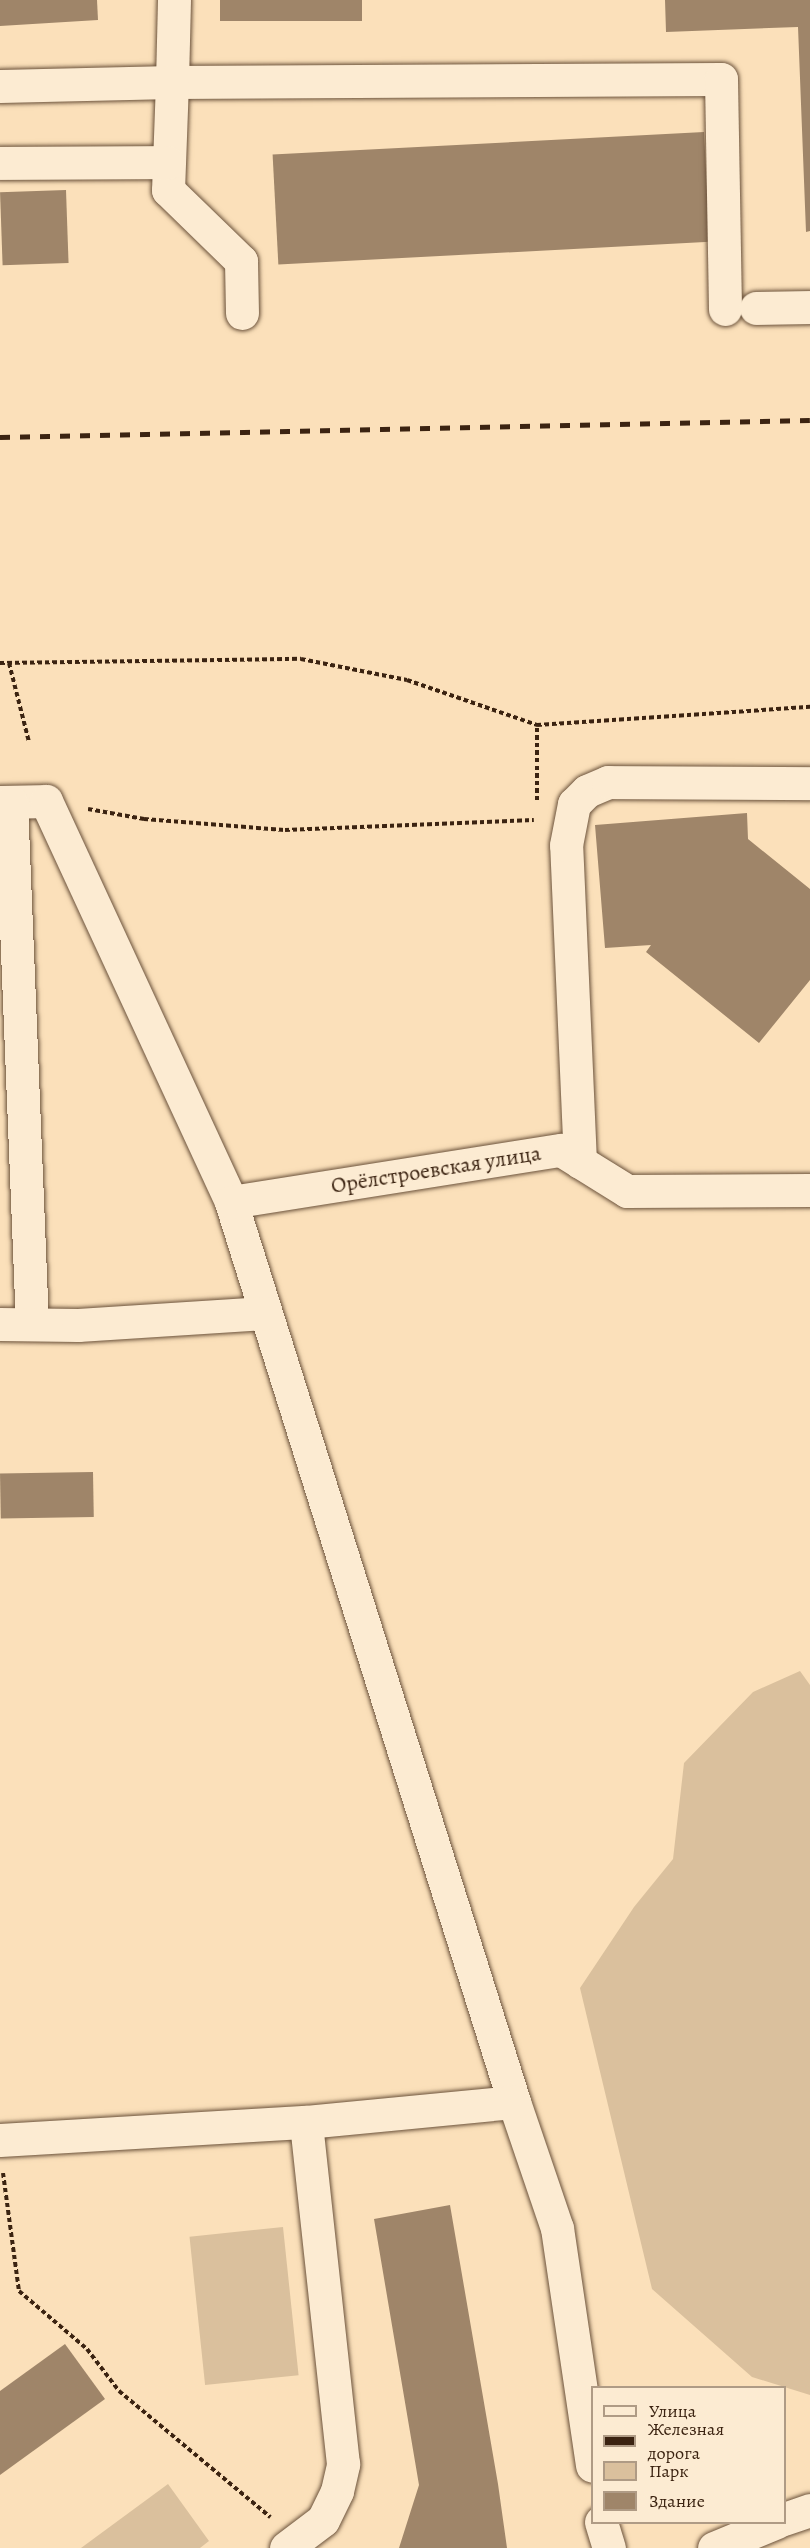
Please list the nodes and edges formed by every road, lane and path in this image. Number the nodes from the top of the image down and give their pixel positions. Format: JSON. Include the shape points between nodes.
{"nodes":[{"id":1,"x":174,"y":0,"type":"edge"},
{"id":2,"x":172,"y":82,"type":"junction"},
{"id":3,"x":0,"y":86,"type":"edge"},
{"id":4,"x":168,"y":162,"type":"junction"},
{"id":5,"x":0,"y":163,"type":"edge"},
{"id":6,"x":810,"y":307,"type":"edge"},
{"id":7,"x":242,"y":313,"type":"dead end"},
{"id":8,"x":0,"y":663,"type":"edge"},
{"id":9,"x":9,"y":663,"type":"junction"},
{"id":10,"x":810,"y":707,"type":"edge"},
{"id":11,"x":537,"y":725,"type":"junction"},
{"id":12,"x":30,"y":742,"type":"dead end"},
{"id":13,"x":810,"y":783,"type":"edge"},
{"id":14,"x":45,"y":801,"type":"junction"},
{"id":15,"x":5,"y":802,"type":"edge"},
{"id":16,"x":580,"y":1162,"type":"junction"},
{"id":17,"x":810,"y":1190,"type":"edge"},
{"id":18,"x":231,"y":1202,"type":"junction"},
{"id":19,"x":265,"y":1313,"type":"junction"},
{"id":20,"x":0,"y":1324,"type":"edge"},
{"id":21,"x":32,"y":1324,"type":"junction"},
{"id":22,"x":514,"y":2102,"type":"junction"},
{"id":23,"x":306,"y":2122,"type":"junction"},
{"id":24,"x":1,"y":2150,"type":"edge"},
{"id":25,"x":591,"y":2457,"type":"edge"},
{"id":26,"x":810,"y":2510,"type":"edge"},
{"id":27,"x":786,"y":2518,"type":"edge"},
{"id":28,"x":601,"y":2524,"type":"edge"},
{"id":29,"x":774,"y":2524,"type":"edge"},
{"id":30,"x":291,"y":2544,"type":"edge"},
{"id":31,"x":609,"y":2548,"type":"edge"},
{"id":32,"x":714,"y":2548,"type":"edge"}],
"edges":[{"from":1,"to":2,"type":"street"},
{"from":2,"to":3,"type":"street"},
{"from":2,"to":4,"type":"street"},
{"from":2,"to":6,"type":"street","via":[[721,79],[741,308]]},
{"from":4,"to":5,"type":"street"},
{"from":4,"to":7,"type":"street","via":[[168,190],[241,261]]},
{"from":8,"to":9,"type":"path"},
{"from":9,"to":11,"type":"path","via":[[301,659],[407,680]]},
{"from":9,"to":12,"type":"path"},
{"from":10,"to":11,"type":"path"},
{"from":11,"to":14,"type":"path","via":[[537,819],[285,830],[144,819]]},
{"from":13,"to":16,"type":"street","via":[[608,782],[587,791],[574,804],[566,845]]},
{"from":14,"to":15,"type":"street"},
{"from":14,"to":18,"type":"street"},
{"from":15,"to":21,"type":"street"},
{"from":16,"to":17,"type":"street","name":"Орёлстроевская улица","via":[[627,1191]]},
{"from":16,"to":18,"type":"street","name":"Орёлстроевская улица","via":[[561,1150]]},
{"from":18,"to":19,"type":"street"},
{"from":19,"to":21,"type":"street"},
{"from":19,"to":22,"type":"street"},
{"from":20,"to":21,"type":"street"},
{"from":22,"to":23,"type":"street"},
{"from":22,"to":25,"type":"street","via":[[557,2228]]},
{"from":23,"to":24,"type":"street"},
{"from":23,"to":30,"type":"street","via":[[343,2464],[337,2491],[323,2520]]},
{"from":24,"to":30,"type":"path","via":[[19,2291],[87,2349],[119,2391]]},
{"from":26,"to":27,"type":"street"},
{"from":28,"to":31,"type":"street"},
{"from":29,"to":32,"type":"street"}]}
